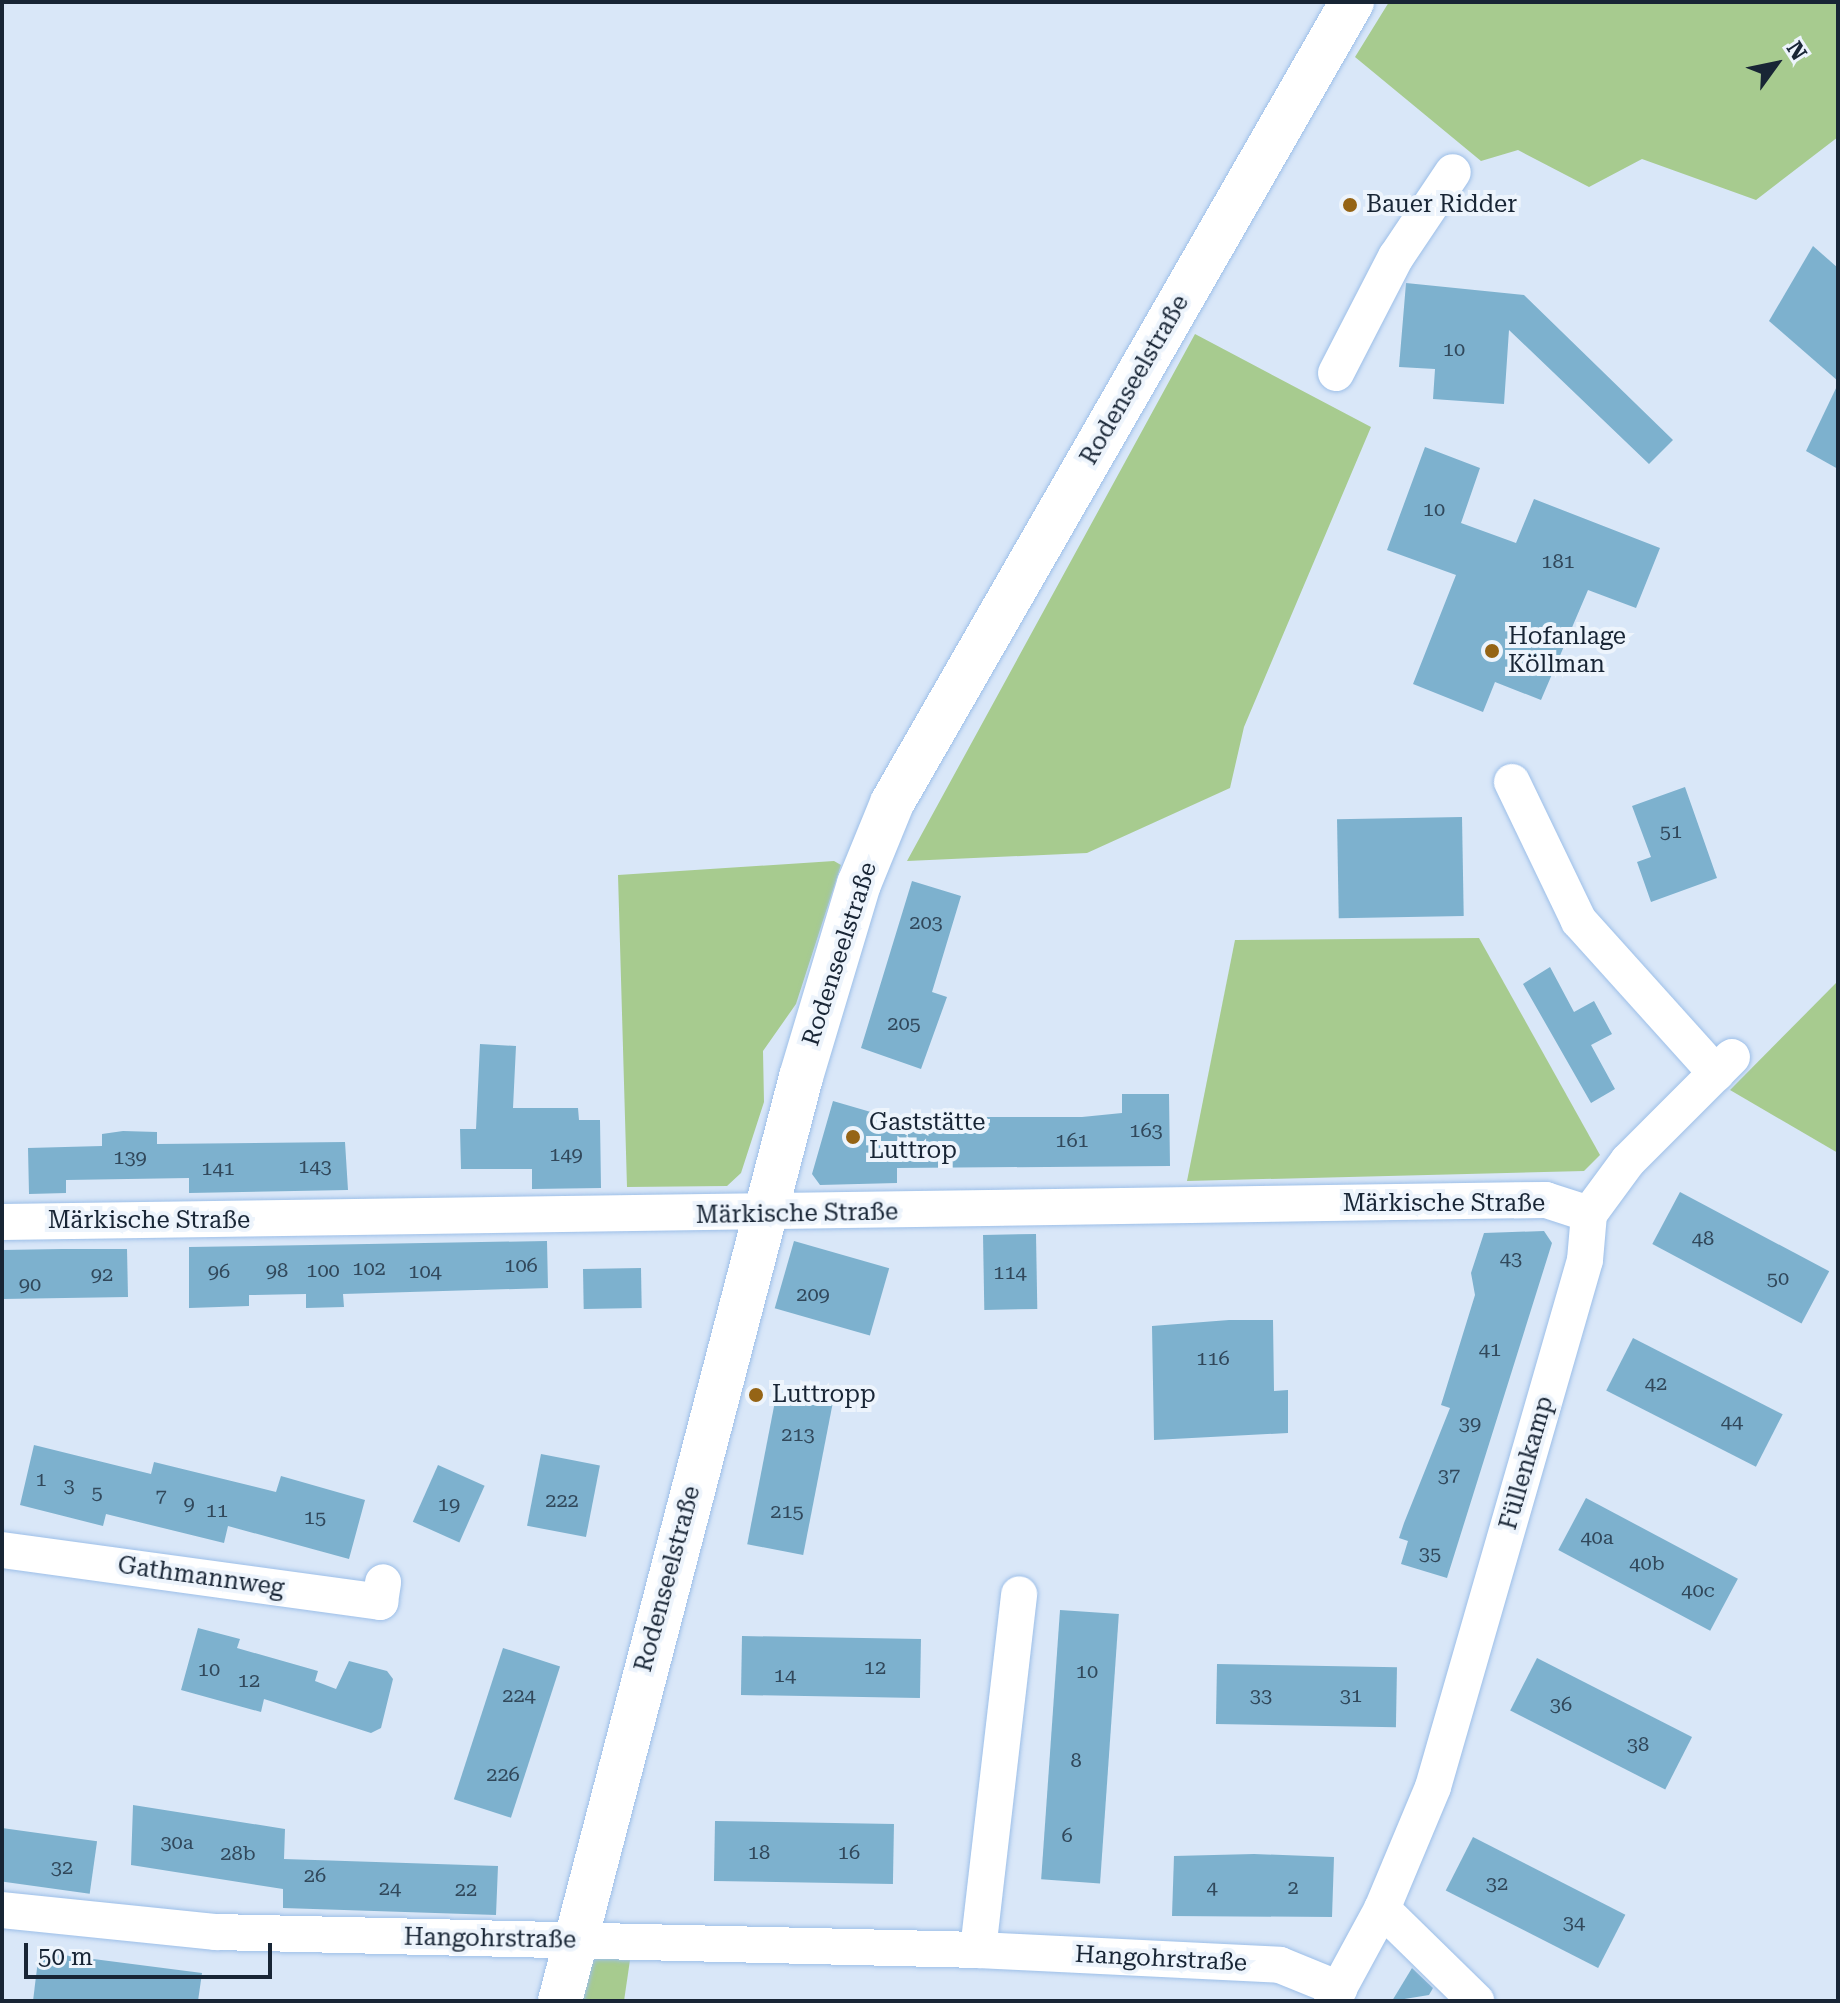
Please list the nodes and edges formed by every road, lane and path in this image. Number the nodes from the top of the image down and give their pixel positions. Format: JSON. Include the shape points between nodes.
{"nodes":[{"id":1,"x":1352,"y":2,"type":"edge"},
{"id":2,"x":1453,"y":172,"type":"dead end"},
{"id":3,"x":1336,"y":373,"type":"dead end"},
{"id":4,"x":1512,"y":782,"type":"dead end"},
{"id":5,"x":766,"y":1214,"type":"junction"},
{"id":6,"x":1589,"y":1214,"type":"junction"},
{"id":7,"x":2,"y":1222,"type":"edge"},
{"id":8,"x":2,"y":1550,"type":"edge"},
{"id":9,"x":383,"y":1582,"type":"dead end"},
{"id":10,"x":1019,"y":1594,"type":"dead end"},
{"id":11,"x":1382,"y":1909,"type":"junction"},
{"id":12,"x":2,"y":1910,"type":"edge"},
{"id":13,"x":572,"y":1941,"type":"junction"},
{"id":14,"x":978,"y":1950,"type":"junction"},
{"id":15,"x":1336,"y":1995,"type":"edge"},
{"id":16,"x":560,"y":2001,"type":"edge"},
{"id":17,"x":1476,"y":2001,"type":"edge"}],
"edges":[{"from":1,"to":5,"type":"main road","name":"Rodenseelstraße","via":[[892,803],[855,898]]},
{"from":2,"to":3,"type":"street","via":[[1396,257]]},
{"from":4,"to":6,"type":"street","via":[[1579,921],[1724,1065],[1628,1161]]},
{"from":5,"to":6,"type":"street","name":"Märkische Straße","via":[[1546,1200]]},
{"from":5,"to":7,"type":"street","name":"Märkische Straße"},
{"from":5,"to":13,"type":"main road","name":"Rodenseelstraße"},
{"from":6,"to":11,"type":"street","name":"Füllenkamp","via":[[1585,1260],[1433,1787]]},
{"from":8,"to":9,"type":"street","name":"Gathmannweg","via":[[380,1602]]},
{"from":10,"to":14,"type":"street"},
{"from":11,"to":15,"type":"street","name":"Füllenkamp"},
{"from":11,"to":17,"type":"street"},
{"from":12,"to":13,"type":"street","name":"Hangohrstraße","via":[[216,1932]]},
{"from":13,"to":14,"type":"street","name":"Hangohrstraße"},
{"from":13,"to":16,"type":"main road","name":"Rodenseelstraße"},
{"from":14,"to":15,"type":"street","name":"Hangohrstraße","via":[[1280,1965]]}]}
